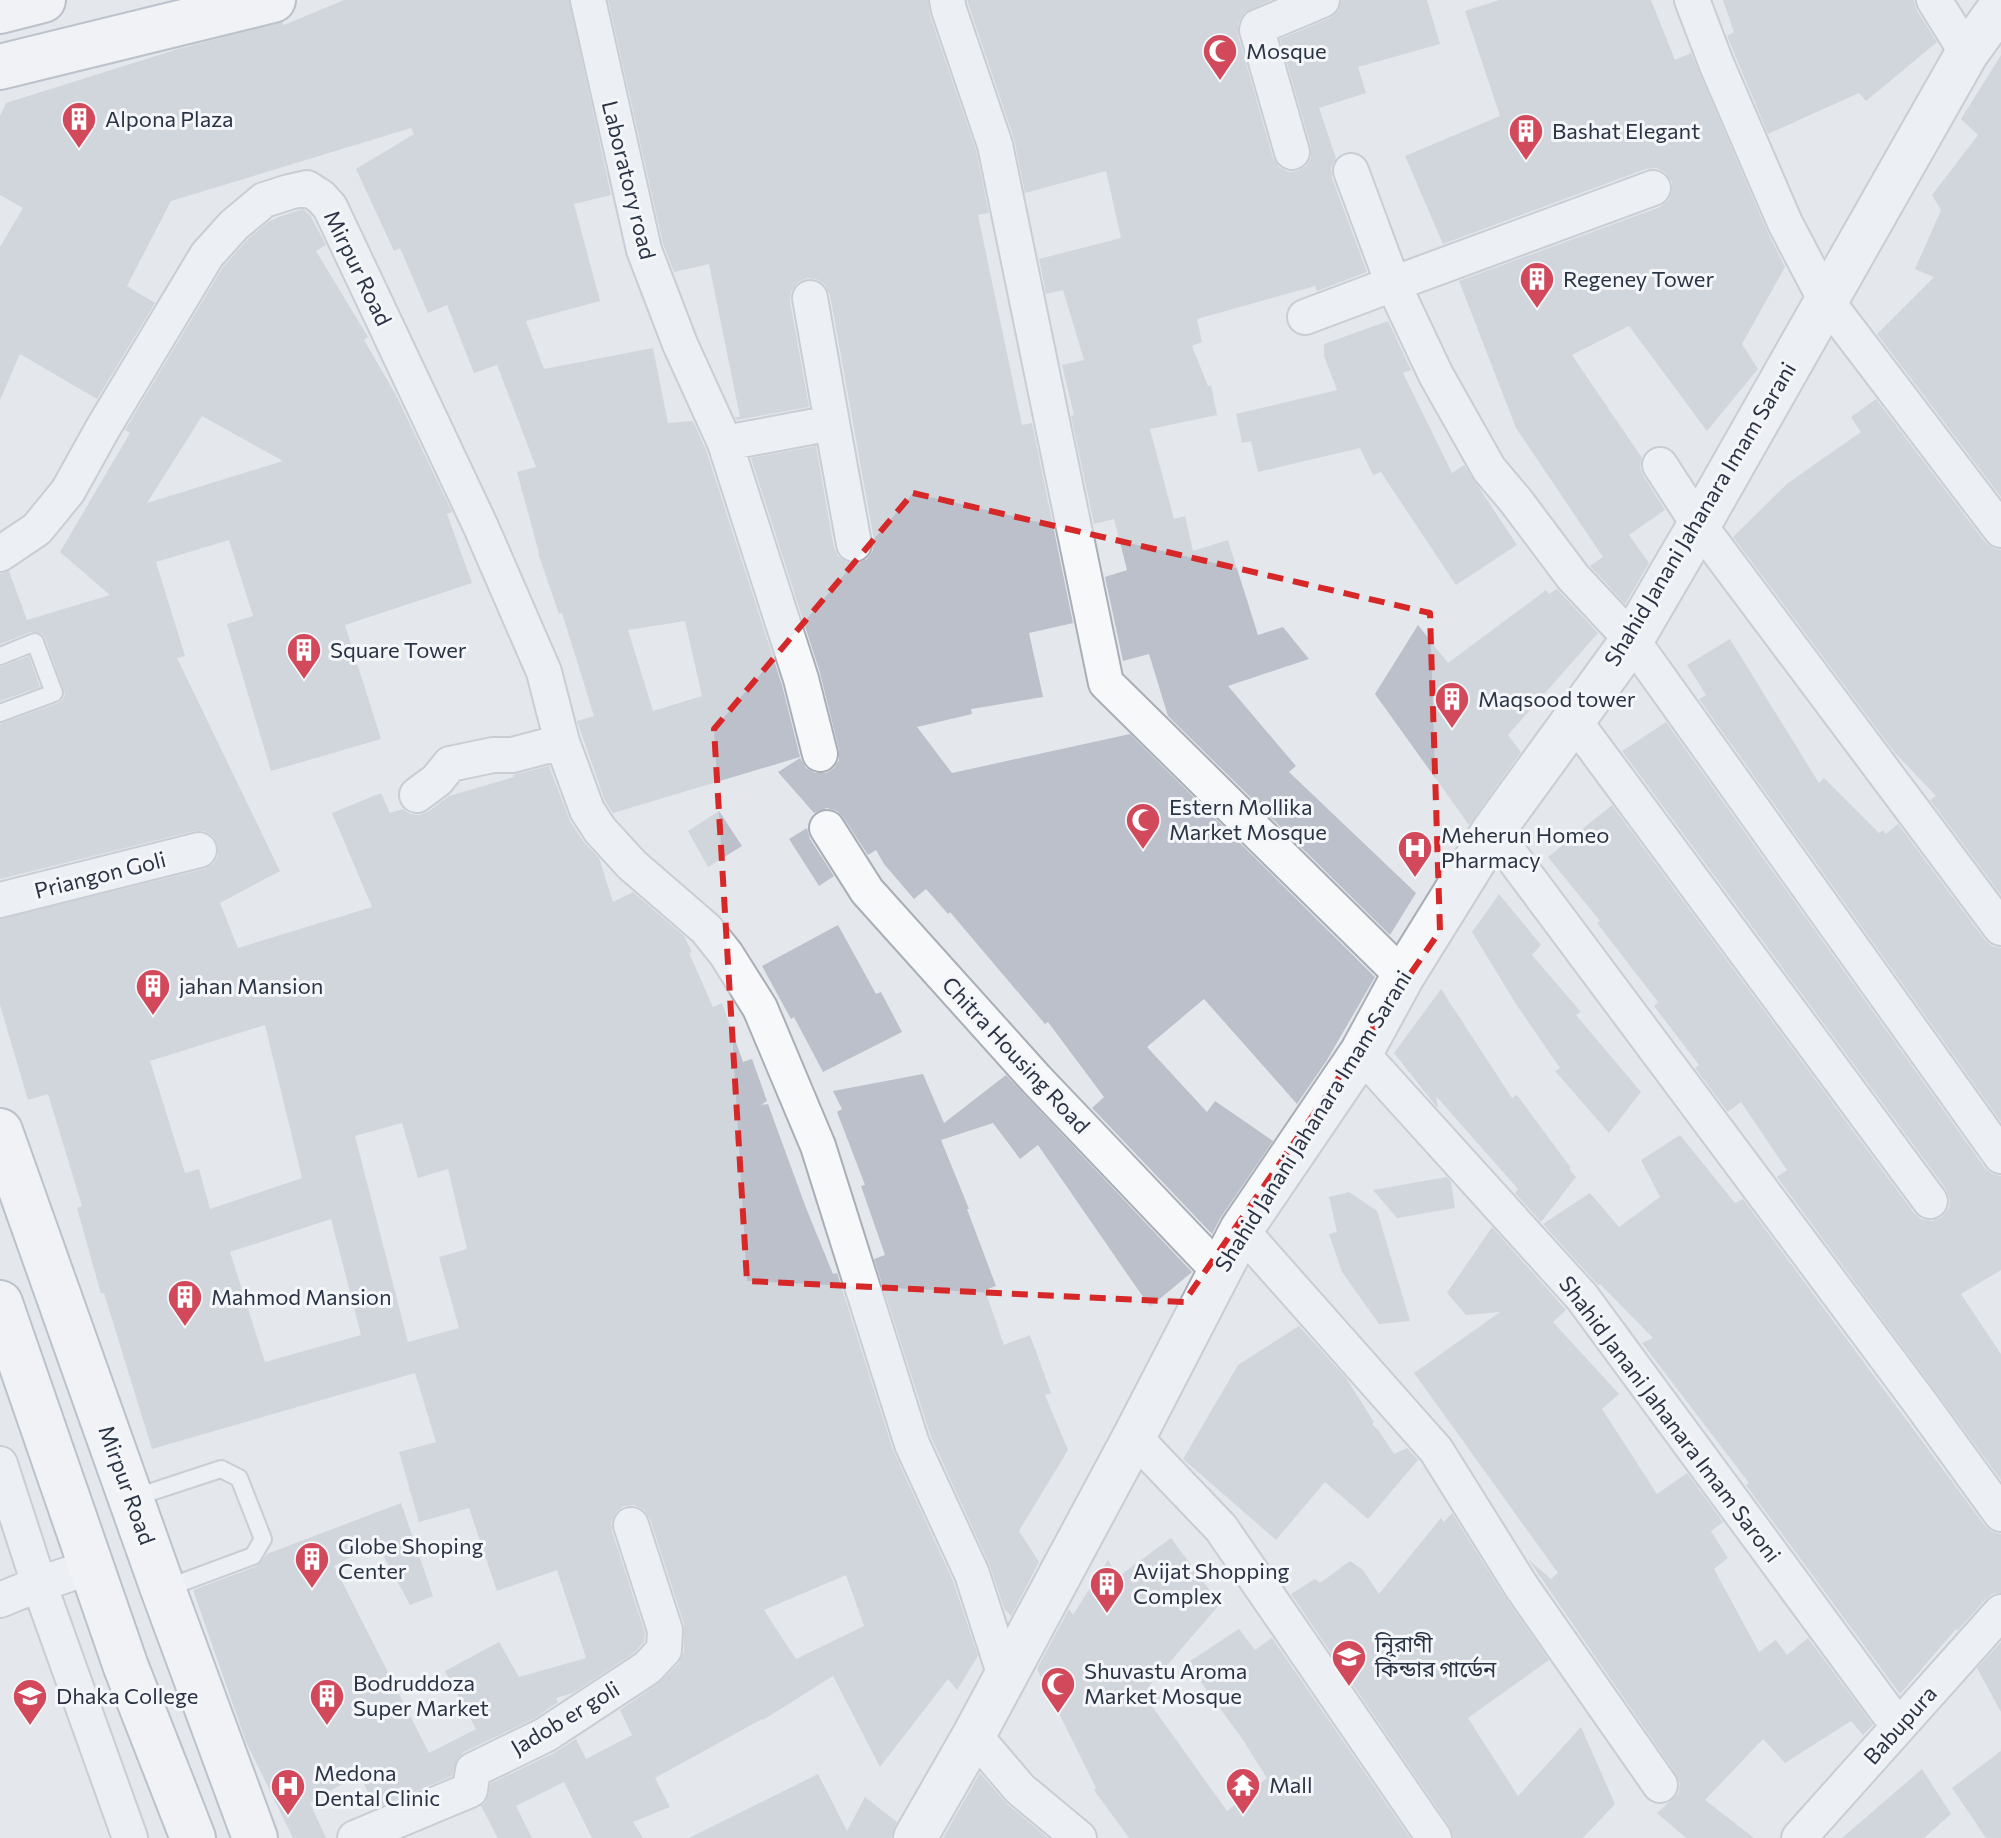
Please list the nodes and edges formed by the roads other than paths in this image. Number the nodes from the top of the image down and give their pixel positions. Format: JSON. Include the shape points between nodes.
{"nodes":[{"id":1,"x":43,"y":0,"type":"edge"},
{"id":2,"x":273,"y":0,"type":"edge"},
{"id":3,"x":588,"y":0,"type":"edge"},
{"id":4,"x":947,"y":0,"type":"edge"},
{"id":5,"x":1322,"y":0,"type":"edge"},
{"id":6,"x":1692,"y":0,"type":"edge"},
{"id":7,"x":1934,"y":0,"type":"edge"},
{"id":8,"x":2001,"y":6,"type":"edge"},
{"id":9,"x":0,"y":11,"type":"edge"},
{"id":10,"x":1967,"y":53,"type":"junction"},
{"id":11,"x":0,"y":67,"type":"edge"},
{"id":12,"x":1292,"y":152,"type":"dead end"},
{"id":13,"x":1351,"y":171,"type":"dead end"},
{"id":14,"x":1653,"y":188,"type":"dead end"},
{"id":15,"x":1393,"y":284,"type":"junction"},
{"id":16,"x":810,"y":298,"type":"dead end"},
{"id":17,"x":1825,"y":299,"type":"junction"},
{"id":18,"x":1305,"y":317,"type":"dead end"},
{"id":19,"x":832,"y":423,"type":"junction"},
{"id":20,"x":725,"y":443,"type":"junction"},
{"id":21,"x":1660,"y":465,"type":"dead end"},
{"id":22,"x":1699,"y":525,"type":"junction"},
{"id":23,"x":2001,"y":530,"type":"edge"},
{"id":24,"x":854,"y":544,"type":"dead end"},
{"id":25,"x":0,"y":554,"type":"edge"},
{"id":26,"x":1632,"y":640,"type":"junction"},
{"id":27,"x":0,"y":656,"type":"edge"},
{"id":28,"x":0,"y":713,"type":"edge"},
{"id":29,"x":1573,"y":719,"type":"junction"},
{"id":30,"x":562,"y":742,"type":"junction"},
{"id":31,"x":820,"y":754,"type":"dead end"},
{"id":32,"x":417,"y":795,"type":"dead end"},
{"id":33,"x":827,"y":828,"type":"dead end"},
{"id":34,"x":1493,"y":831,"type":"junction"},
{"id":35,"x":199,"y":850,"type":"dead end"},
{"id":36,"x":0,"y":900,"type":"edge"},
{"id":37,"x":2001,"y":928,"type":"edge"},
{"id":38,"x":1403,"y":976,"type":"junction"},
{"id":39,"x":1361,"y":1053,"type":"junction"},
{"id":40,"x":0,"y":1131,"type":"edge"},
{"id":41,"x":2001,"y":1156,"type":"edge"},
{"id":42,"x":1930,"y":1201,"type":"dead end"},
{"id":43,"x":1241,"y":1230,"type":"junction"},
{"id":44,"x":1219,"y":1271,"type":"junction"},
{"id":45,"x":0,"y":1303,"type":"edge"},
{"id":46,"x":1134,"y":1437,"type":"junction"},
{"id":47,"x":0,"y":1464,"type":"edge"},
{"id":48,"x":131,"y":1499,"type":"junction"},
{"id":49,"x":2001,"y":1514,"type":"edge"},
{"id":50,"x":631,"y":1525,"type":"dead end"},
{"id":51,"x":148,"y":1543,"type":"junction"},
{"id":52,"x":91,"y":1567,"type":"junction"},
{"id":53,"x":39,"y":1584,"type":"junction"},
{"id":54,"x":163,"y":1589,"type":"junction"},
{"id":55,"x":0,"y":1600,"type":"edge"},
{"id":56,"x":2001,"y":1612,"type":"edge"},
{"id":57,"x":1005,"y":1676,"type":"junction"},
{"id":58,"x":1898,"y":1726,"type":"junction"},
{"id":59,"x":974,"y":1735,"type":"junction"},
{"id":60,"x":1660,"y":1785,"type":"dead end"},
{"id":61,"x":130,"y":1838,"type":"edge"},
{"id":62,"x":193,"y":1838,"type":"edge"},
{"id":63,"x":255,"y":1838,"type":"edge"},
{"id":64,"x":355,"y":1838,"type":"edge"},
{"id":65,"x":915,"y":1838,"type":"edge"},
{"id":66,"x":1079,"y":1838,"type":"edge"},
{"id":67,"x":1434,"y":1838,"type":"edge"},
{"id":68,"x":1799,"y":1838,"type":"edge"}],
"edges":[{"from":1,"to":9,"type":"highway"},
{"from":2,"to":11,"type":"highway"},
{"from":3,"to":20,"type":"street","name":"Laboratory road","via":[[644,250]]},
{"from":4,"to":38,"type":"street","via":[[995,145],[1106,683]]},
{"from":5,"to":12,"type":"street","via":[[1257,30]]},
{"from":6,"to":17,"type":"street","via":[[1785,223]]},
{"from":7,"to":10,"type":"street"},
{"from":8,"to":10,"type":"street","name":"Shahid Janani Jahanara Imam Sarani"},
{"from":10,"to":17,"type":"street","name":"Shahid Janani Jahanara Imam Sarani"},
{"from":13,"to":15,"type":"street"},
{"from":14,"to":15,"type":"street"},
{"from":15,"to":18,"type":"street"},
{"from":15,"to":26,"type":"street","via":[[1489,469],[1573,577]]},
{"from":16,"to":19,"type":"street"},
{"from":17,"to":22,"type":"street","name":"Shahid Janani Jahanara Imam Sarani"},
{"from":17,"to":23,"type":"street"},
{"from":19,"to":20,"type":"street"},
{"from":19,"to":24,"type":"street"},
{"from":20,"to":31,"type":"street","name":"Laboratory road"},
{"from":21,"to":22,"type":"street"},
{"from":22,"to":26,"type":"street","name":"Shahid Janani Jahanara Imam Sarani"},
{"from":22,"to":37,"type":"street"},
{"from":25,"to":30,"type":"street","name":"Mirpur Road","via":[[37,529],[68,491],[207,255],[264,200],[307,188],[330,207],[481,527],[544,672]]},
{"from":26,"to":29,"type":"street","name":"Shahid Janani Jahanara Imam Sarani"},
{"from":26,"to":41,"type":"street"},
{"from":27,"to":28,"type":"lane","via":[[35,642],[54,693]]},
{"from":29,"to":34,"type":"street","name":"Shahid Janani Jahanara Imam Sarani"},
{"from":29,"to":42,"type":"street"},
{"from":30,"to":32,"type":"street","via":[[450,764]]},
{"from":30,"to":57,"type":"street","via":[[587,810],[600,830],[706,929],[760,1008],[818,1146],[912,1444],[972,1574]]},
{"from":33,"to":44,"type":"street","name":"Chitra Housing Road","via":[[867,891]]},
{"from":34,"to":38,"type":"street","name":"Shahid Janani Jahanara Imam Sarani"},
{"from":34,"to":49,"type":"street"},
{"from":35,"to":36,"type":"street","name":"Priangon Goli"},
{"from":38,"to":39,"type":"street","name":"Shahid Janani Jahanara Imam Sarani"},
{"from":39,"to":43,"type":"street","name":"Shahid Janani Jahanara Imam Sarani"},
{"from":39,"to":58,"type":"street","name":"Shahid Janani Jahanara Imam Saroni","via":[[1582,1297]]},
{"from":40,"to":48,"type":"highway","name":"Mirpur Road"},
{"from":43,"to":44,"type":"street","name":"Shahid Janani Jahanara Imam Sarani"},
{"from":43,"to":60,"type":"street","via":[[1436,1450],[1521,1586]]},
{"from":44,"to":46,"type":"street","name":"Shahid Janani Jahanara Imam Sarani"},
{"from":45,"to":52,"type":"highway"},
{"from":46,"to":57,"type":"street","name":"Shahid Janani Jahanara Imam Sarani"},
{"from":46,"to":67,"type":"street","via":[[1221,1528]]},
{"from":47,"to":53,"type":"street"},
{"from":48,"to":51,"type":"highway","name":"Mirpur Road"},
{"from":48,"to":54,"type":"lane","via":[[221,1469],[239,1478],[263,1539],[253,1556]]},
{"from":50,"to":64,"type":"street","name":"Jadob er goli","via":[[665,1630],[664,1650],[647,1668],[545,1735],[473,1770],[470,1790]]},
{"from":51,"to":52,"type":"highway"},
{"from":51,"to":54,"type":"highway","name":"Mirpur Road"},
{"from":52,"to":53,"type":"street"},
{"from":52,"to":62,"type":"highway"},
{"from":53,"to":55,"type":"street"},
{"from":53,"to":61,"type":"street"},
{"from":54,"to":63,"type":"highway","name":"Mirpur Road"},
{"from":56,"to":58,"type":"street","name":"Babupura"},
{"from":57,"to":59,"type":"street","name":"Shahid Janani Jahanara Imam Sarani"},
{"from":58,"to":68,"type":"street","name":"Babupura"},
{"from":59,"to":65,"type":"street","name":"Shahid Janani Jahanara Imam Sarani"},
{"from":59,"to":66,"type":"street","via":[[1020,1789]]}]}
